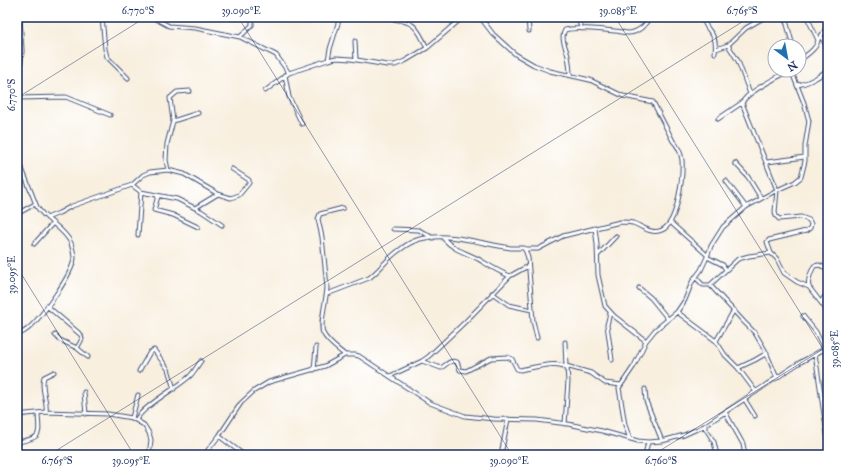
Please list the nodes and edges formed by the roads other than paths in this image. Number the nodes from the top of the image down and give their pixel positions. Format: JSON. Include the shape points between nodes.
{"nodes":[{"id":1,"x":20,"y":17,"type":"edge"},
{"id":2,"x":102,"y":17,"type":"edge"},
{"id":3,"x":152,"y":17,"type":"edge"},
{"id":4,"x":252,"y":17,"type":"edge"},
{"id":5,"x":340,"y":17,"type":"edge"},
{"id":6,"x":383,"y":17,"type":"edge"},
{"id":7,"x":463,"y":17,"type":"edge"},
{"id":8,"x":480,"y":17,"type":"edge"},
{"id":9,"x":528,"y":17,"type":"edge"},
{"id":10,"x":577,"y":17,"type":"edge"},
{"id":11,"x":649,"y":17,"type":"edge"},
{"id":12,"x":703,"y":17,"type":"edge"},
{"id":13,"x":764,"y":17,"type":"edge"},
{"id":14,"x":785,"y":17,"type":"edge"},
{"id":15,"x":807,"y":17,"type":"edge"},
{"id":16,"x":828,"y":27,"type":"edge"},
{"id":17,"x":582,"y":29,"type":"junction"},
{"id":18,"x":529,"y":32,"type":"dead end"},
{"id":19,"x":821,"y":36,"type":"junction"},
{"id":20,"x":240,"y":37,"type":"junction"},
{"id":21,"x":790,"y":38,"type":"edge"},
{"id":22,"x":818,"y":40,"type":"junction"},
{"id":23,"x":355,"y":41,"type":"dead end"},
{"id":24,"x":728,"y":45,"type":"junction"},
{"id":25,"x":427,"y":48,"type":"junction"},
{"id":26,"x":828,"y":49,"type":"edge"},
{"id":27,"x":807,"y":54,"type":"edge"},
{"id":28,"x":328,"y":60,"type":"junction"},
{"id":29,"x":356,"y":60,"type":"junction"},
{"id":30,"x":828,"y":67,"type":"edge"},
{"id":31,"x":289,"y":73,"type":"junction"},
{"id":32,"x":285,"y":75,"type":"junction"},
{"id":33,"x":570,"y":75,"type":"junction"},
{"id":34,"x":128,"y":78,"type":"dead end"},
{"id":35,"x":776,"y":78,"type":"edge"},
{"id":36,"x":794,"y":78,"type":"edge"},
{"id":37,"x":797,"y":85,"type":"junction"},
{"id":38,"x":190,"y":91,"type":"dead end"},
{"id":39,"x":265,"y":91,"type":"dead end"},
{"id":40,"x":750,"y":94,"type":"junction"},
{"id":41,"x":17,"y":98,"type":"edge"},
{"id":42,"x":743,"y":102,"type":"junction"},
{"id":43,"x":198,"y":113,"type":"dead end"},
{"id":44,"x":110,"y":115,"type":"dead end"},
{"id":45,"x":718,"y":119,"type":"dead end"},
{"id":46,"x":173,"y":121,"type":"junction"},
{"id":47,"x":302,"y":124,"type":"dead end"},
{"id":48,"x":17,"y":156,"type":"edge"},
{"id":49,"x":805,"y":157,"type":"junction"},
{"id":50,"x":767,"y":162,"type":"junction"},
{"id":51,"x":735,"y":163,"type":"dead end"},
{"id":52,"x":232,"y":169,"type":"dead end"},
{"id":53,"x":168,"y":170,"type":"junction"},
{"id":54,"x":22,"y":171,"type":"junction"},
{"id":55,"x":17,"y":172,"type":"edge"},
{"id":56,"x":726,"y":181,"type":"dead end"},
{"id":57,"x":132,"y":185,"type":"junction"},
{"id":58,"x":777,"y":190,"type":"junction"},
{"id":59,"x":141,"y":192,"type":"junction"},
{"id":60,"x":218,"y":194,"type":"junction"},
{"id":61,"x":158,"y":196,"type":"junction"},
{"id":62,"x":761,"y":198,"type":"junction"},
{"id":63,"x":35,"y":204,"type":"junction"},
{"id":64,"x":746,"y":207,"type":"junction"},
{"id":65,"x":195,"y":208,"type":"junction"},
{"id":66,"x":343,"y":208,"type":"dead end"},
{"id":67,"x":17,"y":214,"type":"edge"},
{"id":68,"x":46,"y":218,"type":"junction"},
{"id":69,"x":670,"y":222,"type":"junction"},
{"id":70,"x":52,"y":223,"type":"junction"},
{"id":71,"x":222,"y":226,"type":"dead end"},
{"id":72,"x":198,"y":227,"type":"dead end"},
{"id":73,"x":595,"y":228,"type":"junction"},
{"id":74,"x":393,"y":230,"type":"dead end"},
{"id":75,"x":138,"y":235,"type":"dead end"},
{"id":76,"x":616,"y":236,"type":"dead end"},
{"id":77,"x":442,"y":237,"type":"junction"},
{"id":78,"x":433,"y":238,"type":"junction"},
{"id":79,"x":34,"y":244,"type":"dead end"},
{"id":80,"x":525,"y":249,"type":"junction"},
{"id":81,"x":771,"y":253,"type":"junction"},
{"id":82,"x":598,"y":254,"type":"junction"},
{"id":83,"x":707,"y":256,"type":"junction"},
{"id":84,"x":528,"y":266,"type":"junction"},
{"id":85,"x":726,"y":270,"type":"junction"},
{"id":86,"x":828,"y":270,"type":"edge"},
{"id":87,"x":510,"y":276,"type":"junction"},
{"id":88,"x":695,"y":277,"type":"junction"},
{"id":89,"x":710,"y":285,"type":"junction"},
{"id":90,"x":809,"y":287,"type":"junction"},
{"id":91,"x":639,"y":288,"type":"dead end"},
{"id":92,"x":828,"y":291,"type":"edge"},
{"id":93,"x":492,"y":293,"type":"junction"},
{"id":94,"x":327,"y":294,"type":"junction"},
{"id":95,"x":821,"y":302,"type":"junction"},
{"id":96,"x":47,"y":306,"type":"junction"},
{"id":97,"x":532,"y":310,"type":"junction"},
{"id":98,"x":734,"y":310,"type":"junction"},
{"id":99,"x":610,"y":312,"type":"junction"},
{"id":100,"x":677,"y":312,"type":"junction"},
{"id":101,"x":828,"y":312,"type":"edge"},
{"id":102,"x":804,"y":316,"type":"dead end"},
{"id":103,"x":668,"y":319,"type":"junction"},
{"id":104,"x":17,"y":335,"type":"edge"},
{"id":105,"x":55,"y":335,"type":"dead end"},
{"id":106,"x":537,"y":338,"type":"dead end"},
{"id":107,"x":646,"y":340,"type":"junction"},
{"id":108,"x":716,"y":341,"type":"junction"},
{"id":109,"x":565,"y":342,"type":"dead end"},
{"id":110,"x":316,"y":347,"type":"dead end"},
{"id":111,"x":828,"y":347,"type":"edge"},
{"id":112,"x":77,"y":348,"type":"junction"},
{"id":113,"x":824,"y":349,"type":"junction"},
{"id":114,"x":766,"y":353,"type":"junction"},
{"id":115,"x":815,"y":354,"type":"junction"},
{"id":116,"x":345,"y":355,"type":"junction"},
{"id":117,"x":88,"y":358,"type":"dead end"},
{"id":118,"x":612,"y":360,"type":"dead end"},
{"id":119,"x":201,"y":361,"type":"dead end"},
{"id":120,"x":422,"y":361,"type":"junction"},
{"id":121,"x":567,"y":367,"type":"junction"},
{"id":122,"x":738,"y":368,"type":"junction"},
{"id":123,"x":139,"y":370,"type":"dead end"},
{"id":124,"x":314,"y":370,"type":"junction"},
{"id":125,"x":54,"y":372,"type":"dead end"},
{"id":126,"x":390,"y":376,"type":"junction"},
{"id":127,"x":777,"y":378,"type":"junction"},
{"id":128,"x":621,"y":385,"type":"junction"},
{"id":129,"x":174,"y":389,"type":"junction"},
{"id":130,"x":645,"y":389,"type":"dead end"},
{"id":131,"x":84,"y":392,"type":"dead end"},
{"id":132,"x":756,"y":392,"type":"junction"},
{"id":133,"x":138,"y":396,"type":"dead end"},
{"id":134,"x":745,"y":400,"type":"junction"},
{"id":135,"x":46,"y":412,"type":"junction"},
{"id":136,"x":725,"y":412,"type":"junction"},
{"id":137,"x":38,"y":413,"type":"junction"},
{"id":138,"x":86,"y":414,"type":"junction"},
{"id":139,"x":17,"y":415,"type":"edge"},
{"id":140,"x":755,"y":416,"type":"dead end"},
{"id":141,"x":132,"y":418,"type":"junction"},
{"id":142,"x":508,"y":419,"type":"junction"},
{"id":143,"x":136,"y":420,"type":"junction"},
{"id":144,"x":566,"y":424,"type":"junction"},
{"id":145,"x":704,"y":426,"type":"junction"},
{"id":146,"x":219,"y":436,"type":"junction"},
{"id":147,"x":630,"y":439,"type":"junction"},
{"id":148,"x":662,"y":441,"type":"junction"},
{"id":149,"x":828,"y":441,"type":"edge"},
{"id":150,"x":18,"y":442,"type":"dead end"},
{"id":151,"x":648,"y":442,"type":"junction"},
{"id":152,"x":149,"y":455,"type":"edge"},
{"id":153,"x":204,"y":455,"type":"edge"},
{"id":154,"x":244,"y":455,"type":"edge"},
{"id":155,"x":501,"y":455,"type":"edge"},
{"id":156,"x":645,"y":455,"type":"edge"},
{"id":157,"x":718,"y":455,"type":"edge"},
{"id":158,"x":746,"y":455,"type":"edge"}],
"edges":[{"from":1,"to":41,"type":"street","via":[[22,51]]},
{"from":2,"to":34,"type":"street","via":[[107,57]]},
{"from":3,"to":20,"type":"street","via":[[169,26],[195,28]]},
{"from":4,"to":20,"type":"street","via":[[252,24]]},
{"from":5,"to":28,"type":"street"},
{"from":6,"to":25,"type":"street","via":[[406,21],[413,25]]},
{"from":7,"to":25,"type":"street"},
{"from":8,"to":33,"type":"street","via":[[493,34],[515,54],[550,71]]},
{"from":9,"to":18,"type":"street"},
{"from":10,"to":17,"type":"street"},
{"from":11,"to":17,"type":"street","via":[[644,26],[630,33]]},
{"from":12,"to":24,"type":"street","via":[[715,38],[716,51]]},
{"from":13,"to":24,"type":"street","via":[[746,28]]},
{"from":14,"to":21,"type":"street"},
{"from":15,"to":22,"type":"street"},
{"from":16,"to":19,"type":"street"},
{"from":17,"to":33,"type":"street","via":[[567,29],[563,33]]},
{"from":19,"to":22,"type":"street"},
{"from":19,"to":26,"type":"street"},
{"from":20,"to":31,"type":"street","via":[[276,55]]},
{"from":22,"to":27,"type":"street","via":[[818,44]]},
{"from":23,"to":29,"type":"street"},
{"from":24,"to":40,"type":"street","via":[[738,61]]},
{"from":25,"to":29,"type":"street","via":[[410,60],[395,65]]},
{"from":28,"to":29,"type":"street"},
{"from":28,"to":31,"type":"street"},
{"from":30,"to":37,"type":"street","via":[[824,74]]},
{"from":31,"to":32,"type":"street"},
{"from":32,"to":39,"type":"street"},
{"from":32,"to":47,"type":"street","via":[[289,97]]},
{"from":33,"to":69,"type":"street","via":[[590,80],[622,96],[649,100],[655,105],[677,145],[682,160],[680,193],[674,217]]},
{"from":35,"to":40,"type":"street"},
{"from":36,"to":37,"type":"street"},
{"from":37,"to":49,"type":"street","via":[[809,122],[804,146]]},
{"from":38,"to":46,"type":"street","via":[[178,92],[170,98]]},
{"from":40,"to":42,"type":"street"},
{"from":41,"to":44,"type":"street","via":[[66,97]]},
{"from":42,"to":45,"type":"street"},
{"from":42,"to":50,"type":"street"},
{"from":43,"to":46,"type":"street"},
{"from":46,"to":53,"type":"street","via":[[167,144]]},
{"from":48,"to":54,"type":"street"},
{"from":49,"to":50,"type":"street"},
{"from":49,"to":58,"type":"street","via":[[799,180]]},
{"from":50,"to":58,"type":"street"},
{"from":51,"to":62,"type":"street","via":[[752,182]]},
{"from":52,"to":60,"type":"street","via":[[249,180],[249,183],[236,197]]},
{"from":53,"to":57,"type":"street","via":[[150,172]]},
{"from":53,"to":60,"type":"street","via":[[184,174]]},
{"from":54,"to":55,"type":"street"},
{"from":54,"to":63,"type":"street"},
{"from":56,"to":64,"type":"street"},
{"from":57,"to":59,"type":"street"},
{"from":57,"to":68,"type":"street"},
{"from":58,"to":62,"type":"street"},
{"from":58,"to":81,"type":"street","via":[[776,216],[779,219],[800,217],[809,220],[811,224],[806,231],[769,240],[767,245]]},
{"from":59,"to":61,"type":"street"},
{"from":59,"to":75,"type":"street"},
{"from":60,"to":65,"type":"street"},
{"from":61,"to":65,"type":"street","via":[[177,199]]},
{"from":61,"to":72,"type":"street","via":[[154,210],[174,215]]},
{"from":62,"to":64,"type":"street"},
{"from":63,"to":67,"type":"street"},
{"from":63,"to":68,"type":"street"},
{"from":64,"to":83,"type":"street","via":[[723,227]]},
{"from":65,"to":71,"type":"street"},
{"from":66,"to":94,"type":"street","via":[[319,216]]},
{"from":68,"to":70,"type":"street"},
{"from":69,"to":73,"type":"street","via":[[661,231],[652,231],[627,222]]},
{"from":69,"to":83,"type":"street"},
{"from":70,"to":79,"type":"street"},
{"from":70,"to":96,"type":"street","via":[[67,236],[74,257],[67,277]]},
{"from":73,"to":80,"type":"street","via":[[563,236],[538,249]]},
{"from":73,"to":82,"type":"street"},
{"from":74,"to":78,"type":"street","via":[[419,230]]},
{"from":76,"to":82,"type":"street"},
{"from":77,"to":78,"type":"street"},
{"from":77,"to":80,"type":"street"},
{"from":77,"to":87,"type":"street","via":[[455,249]]},
{"from":78,"to":94,"type":"street","via":[[414,241],[389,257],[369,278]]},
{"from":80,"to":84,"type":"street"},
{"from":81,"to":85,"type":"street","via":[[743,258]]},
{"from":81,"to":90,"type":"street","via":[[787,276]]},
{"from":82,"to":99,"type":"street","via":[[600,287],[605,306]]},
{"from":83,"to":85,"type":"street","via":[[723,265]]},
{"from":83,"to":88,"type":"street"},
{"from":84,"to":87,"type":"street"},
{"from":84,"to":97,"type":"street"},
{"from":85,"to":89,"type":"street"},
{"from":86,"to":90,"type":"street","via":[[819,265],[814,266]]},
{"from":87,"to":93,"type":"street"},
{"from":88,"to":89,"type":"street","via":[[703,285]]},
{"from":88,"to":100,"type":"street"},
{"from":89,"to":98,"type":"street"},
{"from":90,"to":95,"type":"street"},
{"from":91,"to":103,"type":"street"},
{"from":92,"to":95,"type":"street"},
{"from":93,"to":97,"type":"street","via":[[509,305]]},
{"from":93,"to":120,"type":"street","via":[[437,350]]},
{"from":94,"to":116,"type":"street","via":[[322,328],[326,337]]},
{"from":95,"to":101,"type":"street"},
{"from":96,"to":104,"type":"street","via":[[31,326]]},
{"from":96,"to":112,"type":"street","via":[[81,335],[82,339]]},
{"from":97,"to":106,"type":"street"},
{"from":98,"to":108,"type":"street"},
{"from":98,"to":114,"type":"street","via":[[755,333]]},
{"from":99,"to":107,"type":"street"},
{"from":99,"to":118,"type":"street","via":[[607,325]]},
{"from":100,"to":103,"type":"street"},
{"from":100,"to":108,"type":"street"},
{"from":102,"to":113,"type":"street"},
{"from":103,"to":107,"type":"street"},
{"from":105,"to":112,"type":"street"},
{"from":107,"to":128,"type":"street","via":[[634,366]]},
{"from":108,"to":122,"type":"street"},
{"from":109,"to":121,"type":"street"},
{"from":110,"to":124,"type":"street"},
{"from":111,"to":113,"type":"street"},
{"from":112,"to":117,"type":"street"},
{"from":113,"to":115,"type":"street"},
{"from":114,"to":122,"type":"street"},
{"from":114,"to":127,"type":"street"},
{"from":115,"to":127,"type":"street"},
{"from":115,"to":149,"type":"street"},
{"from":116,"to":124,"type":"street"},
{"from":116,"to":126,"type":"street","via":[[359,356]]},
{"from":119,"to":129,"type":"street","via":[[192,375]]},
{"from":120,"to":121,"type":"street","via":[[441,368],[454,361],[462,371],[491,358],[506,357],[512,359],[520,370],[556,364]]},
{"from":120,"to":126,"type":"street"},
{"from":121,"to":128,"type":"street","via":[[591,373],[605,382]]},
{"from":121,"to":144,"type":"street"},
{"from":122,"to":132,"type":"street"},
{"from":123,"to":129,"type":"street","via":[[154,350],[168,370]]},
{"from":124,"to":146,"type":"street","via":[[277,380],[254,391],[241,403]]},
{"from":125,"to":135,"type":"street","via":[[43,380]]},
{"from":126,"to":142,"type":"street","via":[[441,408],[476,418]]},
{"from":127,"to":132,"type":"street"},
{"from":128,"to":147,"type":"street","via":[[619,388],[625,425]]},
{"from":129,"to":143,"type":"street","via":[[152,404]]},
{"from":130,"to":148,"type":"street","via":[[646,401]]},
{"from":131,"to":138,"type":"street"},
{"from":132,"to":134,"type":"street"},
{"from":133,"to":141,"type":"street"},
{"from":134,"to":136,"type":"street"},
{"from":134,"to":140,"type":"street"},
{"from":135,"to":137,"type":"street"},
{"from":135,"to":138,"type":"street"},
{"from":136,"to":145,"type":"street"},
{"from":136,"to":158,"type":"street","via":[[743,444]]},
{"from":137,"to":139,"type":"street"},
{"from":137,"to":150,"type":"street","via":[[37,437]]},
{"from":138,"to":141,"type":"street"},
{"from":141,"to":143,"type":"street"},
{"from":142,"to":144,"type":"street"},
{"from":142,"to":155,"type":"street"},
{"from":143,"to":152,"type":"street","via":[[144,425],[149,433]]},
{"from":144,"to":147,"type":"street"},
{"from":145,"to":148,"type":"street"},
{"from":145,"to":157,"type":"street","via":[[714,442]]},
{"from":146,"to":153,"type":"street"},
{"from":146,"to":154,"type":"street"},
{"from":147,"to":151,"type":"street"},
{"from":148,"to":151,"type":"street"},
{"from":151,"to":156,"type":"street"}]}
